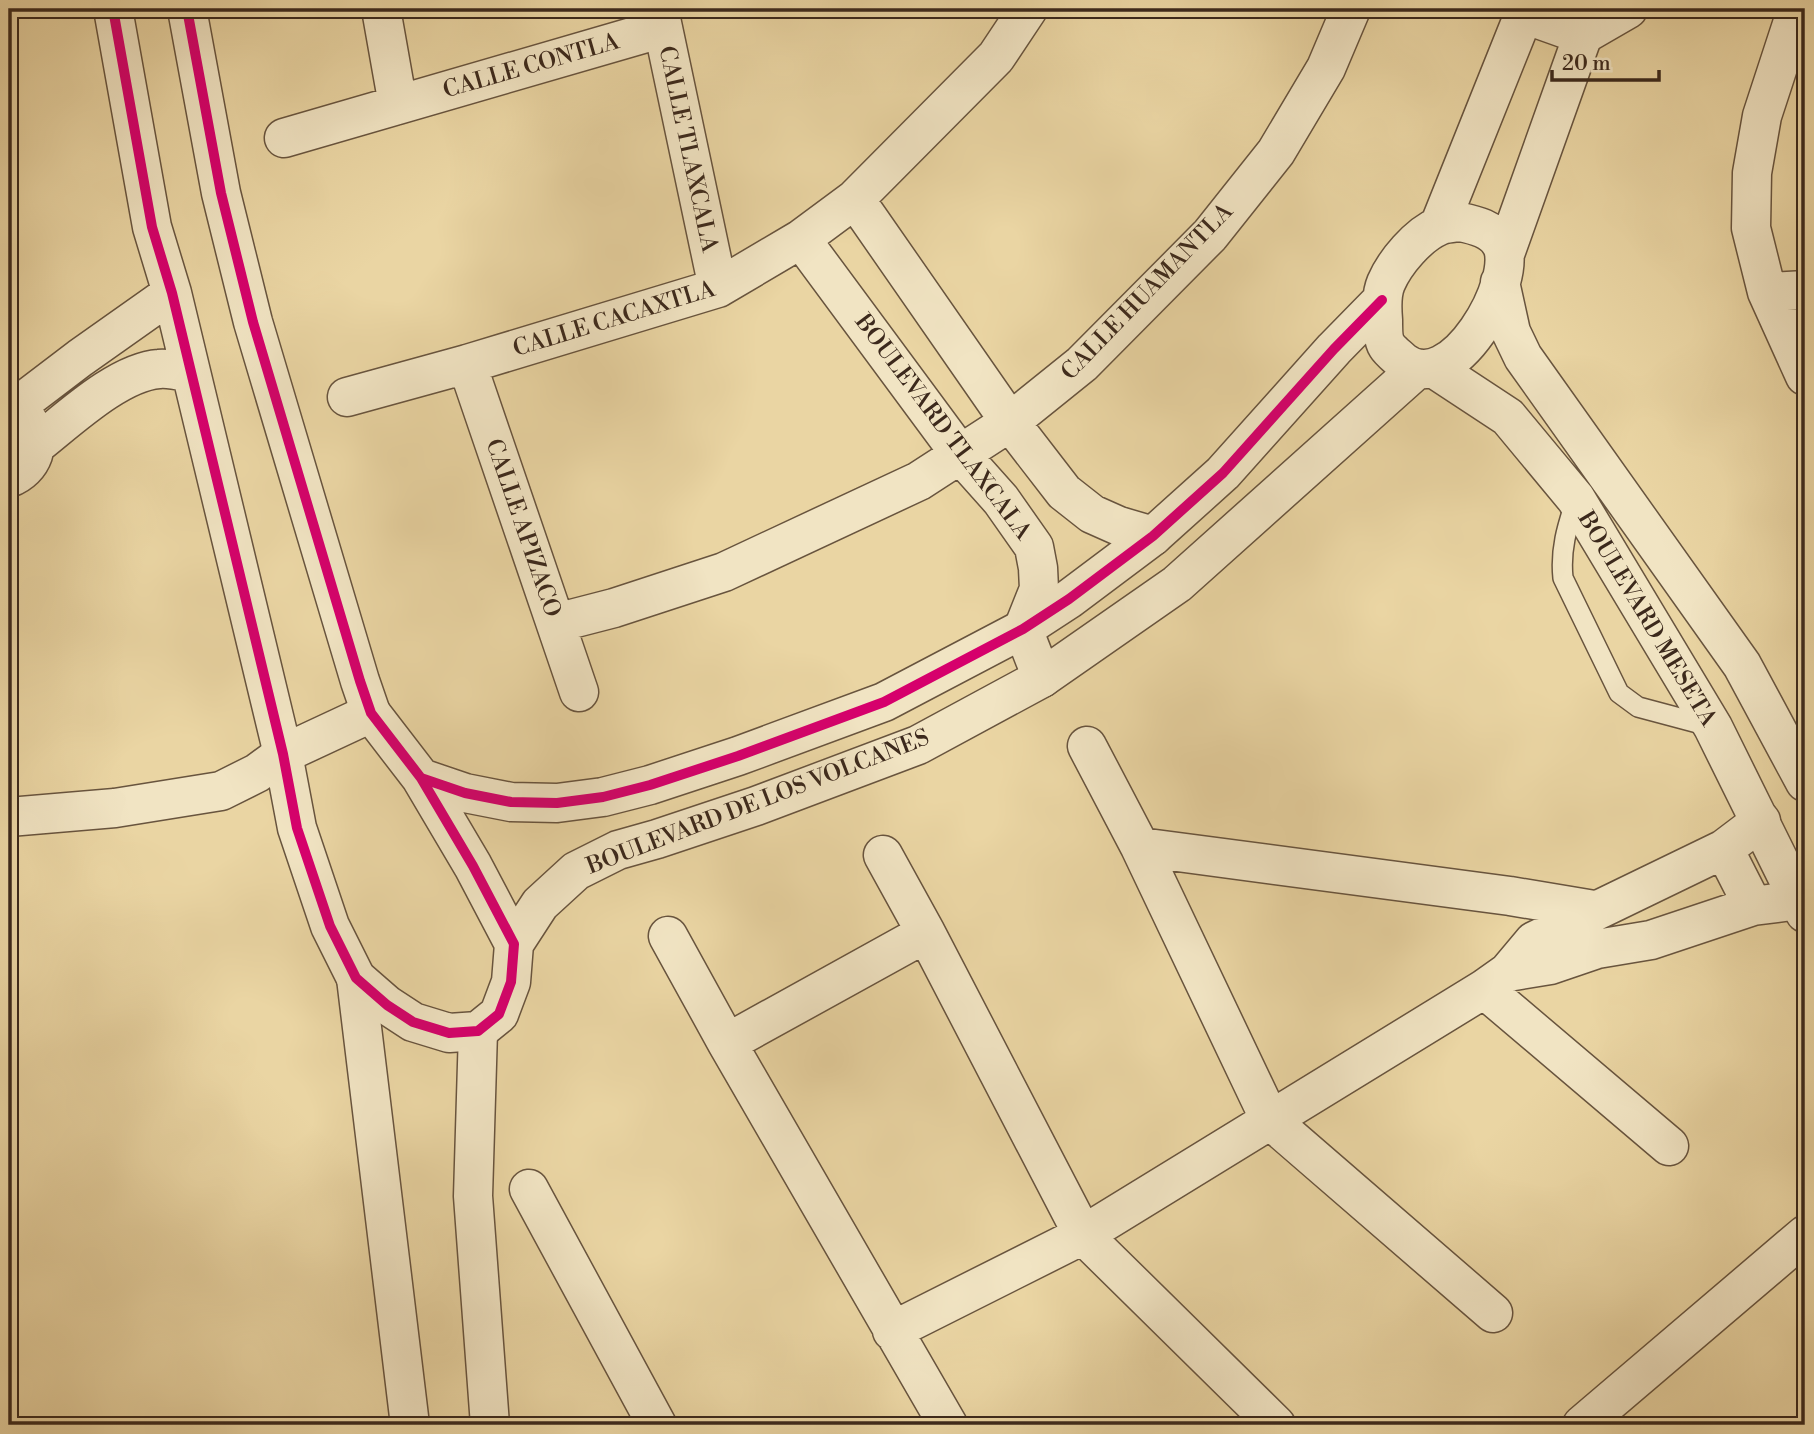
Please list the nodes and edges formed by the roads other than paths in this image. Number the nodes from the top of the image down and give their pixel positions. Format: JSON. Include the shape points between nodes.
{"nodes":[{"id":1,"x":113,"y":9,"type":"edge"},
{"id":2,"x":187,"y":9,"type":"edge"},
{"id":3,"x":381,"y":9,"type":"edge"},
{"id":4,"x":1028,"y":9,"type":"edge"},
{"id":5,"x":1351,"y":9,"type":"edge"},
{"id":6,"x":1628,"y":9,"type":"edge"},
{"id":7,"x":1525,"y":11,"type":"edge"},
{"id":8,"x":1791,"y":12,"type":"edge"},
{"id":9,"x":661,"y":18,"type":"edge"},
{"id":10,"x":1587,"y":22,"type":"edge"},
{"id":11,"x":398,"y":105,"type":"junction"},
{"id":12,"x":284,"y":138,"type":"dead end"},
{"id":13,"x":855,"y":199,"type":"junction"},
{"id":14,"x":1439,"y":226,"type":"junction"},
{"id":15,"x":801,"y":239,"type":"junction"},
{"id":16,"x":1502,"y":268,"type":"junction"},
{"id":17,"x":718,"y":289,"type":"junction"},
{"id":18,"x":1805,"y":290,"type":"edge"},
{"id":19,"x":1767,"y":292,"type":"junction"},
{"id":20,"x":172,"y":293,"type":"junction"},
{"id":21,"x":1382,"y":300,"type":"junction"},
{"id":22,"x":467,"y":364,"type":"junction"},
{"id":23,"x":1425,"y":369,"type":"junction"},
{"id":24,"x":191,"y":373,"type":"junction"},
{"id":25,"x":1805,"y":376,"type":"edge"},
{"id":26,"x":347,"y":397,"type":"dead end"},
{"id":27,"x":11,"y":409,"type":"edge"},
{"id":28,"x":1010,"y":422,"type":"junction"},
{"id":29,"x":36,"y":445,"type":"junction"},
{"id":30,"x":960,"y":454,"type":"junction"},
{"id":31,"x":9,"y":478,"type":"edge"},
{"id":32,"x":1576,"y":499,"type":"junction"},
{"id":33,"x":1153,"y":536,"type":"junction"},
{"id":34,"x":555,"y":623,"type":"junction"},
{"id":35,"x":1023,"y":629,"type":"junction"},
{"id":36,"x":1042,"y":678,"type":"junction"},
{"id":37,"x":579,"y":692,"type":"dead end"},
{"id":38,"x":371,"y":713,"type":"junction"},
{"id":39,"x":1713,"y":727,"type":"junction"},
{"id":40,"x":1087,"y":746,"type":"dead end"},
{"id":41,"x":283,"y":754,"type":"junction"},
{"id":42,"x":738,"y":756,"type":"junction"},
{"id":43,"x":421,"y":778,"type":"junction"},
{"id":44,"x":1805,"y":782,"type":"edge"},
{"id":45,"x":603,"y":797,"type":"junction"},
{"id":46,"x":757,"y":806,"type":"junction"},
{"id":47,"x":9,"y":817,"type":"edge"},
{"id":48,"x":1761,"y":821,"type":"junction"},
{"id":49,"x":1140,"y":847,"type":"junction"},
{"id":50,"x":618,"y":849,"type":"junction"},
{"id":51,"x":1724,"y":849,"type":"junction"},
{"id":52,"x":883,"y":855,"type":"dead end"},
{"id":53,"x":1510,"y":896,"type":"junction"},
{"id":54,"x":1753,"y":906,"type":"junction"},
{"id":55,"x":1802,"y":907,"type":"edge"},
{"id":56,"x":1594,"y":910,"type":"junction"},
{"id":57,"x":926,"y":933,"type":"junction"},
{"id":58,"x":668,"y":936,"type":"dead end"},
{"id":59,"x":514,"y":944,"type":"junction"},
{"id":60,"x":1542,"y":953,"type":"junction"},
{"id":61,"x":356,"y":978,"type":"junction"},
{"id":62,"x":1496,"y":980,"type":"junction"},
{"id":63,"x":478,"y":1031,"type":"junction"},
{"id":64,"x":727,"y":1043,"type":"junction"},
{"id":65,"x":1269,"y":1120,"type":"junction"},
{"id":66,"x":1669,"y":1146,"type":"dead end"},
{"id":67,"x":528,"y":1189,"type":"dead end"},
{"id":68,"x":1083,"y":1235,"type":"junction"},
{"id":69,"x":1805,"y":1235,"type":"edge"},
{"id":70,"x":1493,"y":1313,"type":"dead end"},
{"id":71,"x":892,"y":1331,"type":"junction"},
{"id":72,"x":410,"y":1425,"type":"edge"},
{"id":73,"x":490,"y":1425,"type":"edge"},
{"id":74,"x":657,"y":1425,"type":"edge"},
{"id":75,"x":948,"y":1425,"type":"edge"},
{"id":76,"x":1276,"y":1425,"type":"edge"},
{"id":77,"x":1582,"y":1425,"type":"edge"}],
"edges":[{"from":1,"to":20,"type":"street","via":[[152,227]]},
{"from":2,"to":38,"type":"street","via":[[221,193],[253,322]]},
{"from":3,"to":11,"type":"street"},
{"from":4,"to":13,"type":"street","name":"CALLE CACAXTLA","via":[[996,57]]},
{"from":5,"to":28,"type":"street","name":"CALLE HUAMANTLA","via":[[1326,68],[1276,152],[1210,235],[1082,364]]},
{"from":6,"to":10,"type":"street"},
{"from":7,"to":10,"type":"street"},
{"from":7,"to":14,"type":"street"},
{"from":8,"to":19,"type":"street","via":[[1762,116],[1752,173],[1751,228]]},
{"from":9,"to":11,"type":"street","name":"CALLE CONTLA"},
{"from":9,"to":17,"type":"street","name":"CALLE TLAXCALA"},
{"from":10,"to":16,"type":"street"},
{"from":11,"to":12,"type":"street","name":"CALLE CONTLA"},
{"from":13,"to":15,"type":"street","name":"CALLE CACAXTLA"},
{"from":13,"to":28,"type":"street"},
{"from":14,"to":16,"type":"street","via":[[1460,222],[1482,227],[1501,243]]},
{"from":14,"to":21,"type":"street","via":[[1396,265]]},
{"from":15,"to":17,"type":"street","name":"CALLE CACAXTLA"},
{"from":15,"to":30,"type":"street","name":"BOULEVARD TLAXCALA"},
{"from":16,"to":23,"type":"street","via":[[1483,321],[1467,346]]},
{"from":16,"to":44,"type":"street","name":"BOULEVARD MESETA","via":[[1511,332],[1523,357],[1742,666]]},
{"from":17,"to":22,"type":"street","name":"CALLE CACAXTLA"},
{"from":18,"to":19,"type":"street"},
{"from":19,"to":25,"type":"street"},
{"from":20,"to":24,"type":"street"},
{"from":20,"to":27,"type":"street"},
{"from":21,"to":23,"type":"street","via":[[1386,345],[1403,362]]},
{"from":21,"to":33,"type":"street","via":[[1223,472]]},
{"from":22,"to":26,"type":"street","name":"CALLE CACAXTLA"},
{"from":22,"to":34,"type":"street","name":"CALLE APIZACO"},
{"from":23,"to":32,"type":"street","name":"BOULEVARD MESETA","via":[[1508,416]]},
{"from":23,"to":36,"type":"street","name":"BOULEVARD DE LOS VOLCANES","via":[[1177,584]]},
{"from":24,"to":29,"type":"street","via":[[160,368],[106,389]]},
{"from":24,"to":41,"type":"street"},
{"from":27,"to":29,"type":"street","via":[[30,424]]},
{"from":28,"to":30,"type":"street","name":"CALLE HUAMANTLA"},
{"from":28,"to":33,"type":"street","via":[[1063,492],[1092,514]]},
{"from":29,"to":31,"type":"street","via":[[28,466]]},
{"from":30,"to":34,"type":"street","name":"CALLE HUAMANTLA","via":[[919,481],[724,572]]},
{"from":30,"to":35,"type":"street","name":"BOULEVARD TLAXCALA","via":[[1034,547],[1039,589]]},
{"from":32,"to":39,"type":"street","name":"BOULEVARD MESETA"},
{"from":32,"to":39,"type":"lane","via":[[1563,543],[1563,578],[1619,693],[1638,707]]},
{"from":33,"to":35,"type":"street"},
{"from":34,"to":37,"type":"street","name":"CALLE APIZACO"},
{"from":35,"to":36,"type":"street"},
{"from":35,"to":42,"type":"street","via":[[884,702]]},
{"from":36,"to":46,"type":"street","name":"BOULEVARD DE LOS VOLCANES","via":[[918,744]]},
{"from":38,"to":41,"type":"street"},
{"from":38,"to":43,"type":"street"},
{"from":39,"to":48,"type":"street","name":"BOULEVARD MESETA"},
{"from":40,"to":49,"type":"street"},
{"from":41,"to":47,"type":"street","via":[[257,774],[221,790],[116,808]]},
{"from":41,"to":61,"type":"street","via":[[297,828],[330,926]]},
{"from":42,"to":45,"type":"street"},
{"from":42,"to":46,"type":"street"},
{"from":43,"to":45,"type":"street","via":[[511,802]]},
{"from":43,"to":59,"type":"street"},
{"from":45,"to":50,"type":"street"},
{"from":46,"to":50,"type":"street","name":"BOULEVARD DE LOS VOLCANES"},
{"from":48,"to":51,"type":"street"},
{"from":48,"to":55,"type":"street","name":"BOULEVARD MESETA"},
{"from":49,"to":53,"type":"street"},
{"from":49,"to":65,"type":"street"},
{"from":50,"to":59,"type":"street","name":"BOULEVARD DE LOS VOLCANES","via":[[576,871],[540,904]]},
{"from":51,"to":54,"type":"street"},
{"from":51,"to":56,"type":"street"},
{"from":52,"to":57,"type":"street"},
{"from":53,"to":56,"type":"street"},
{"from":53,"to":60,"type":"street"},
{"from":54,"to":55,"type":"street"},
{"from":54,"to":60,"type":"street","via":[[1651,940]]},
{"from":56,"to":60,"type":"street"},
{"from":57,"to":64,"type":"street"},
{"from":57,"to":68,"type":"street"},
{"from":58,"to":64,"type":"street"},
{"from":59,"to":63,"type":"street","via":[[511,982],[499,1014]]},
{"from":60,"to":62,"type":"street"},
{"from":61,"to":63,"type":"street","via":[[413,1022],[449,1033]]},
{"from":61,"to":72,"type":"street"},
{"from":62,"to":65,"type":"street"},
{"from":62,"to":66,"type":"street"},
{"from":63,"to":73,"type":"street","via":[[473,1196]]},
{"from":64,"to":71,"type":"street"},
{"from":65,"to":68,"type":"street"},
{"from":65,"to":70,"type":"street"},
{"from":67,"to":74,"type":"street"},
{"from":68,"to":71,"type":"street"},
{"from":68,"to":76,"type":"street"},
{"from":69,"to":77,"type":"street"},
{"from":71,"to":75,"type":"street"}]}
